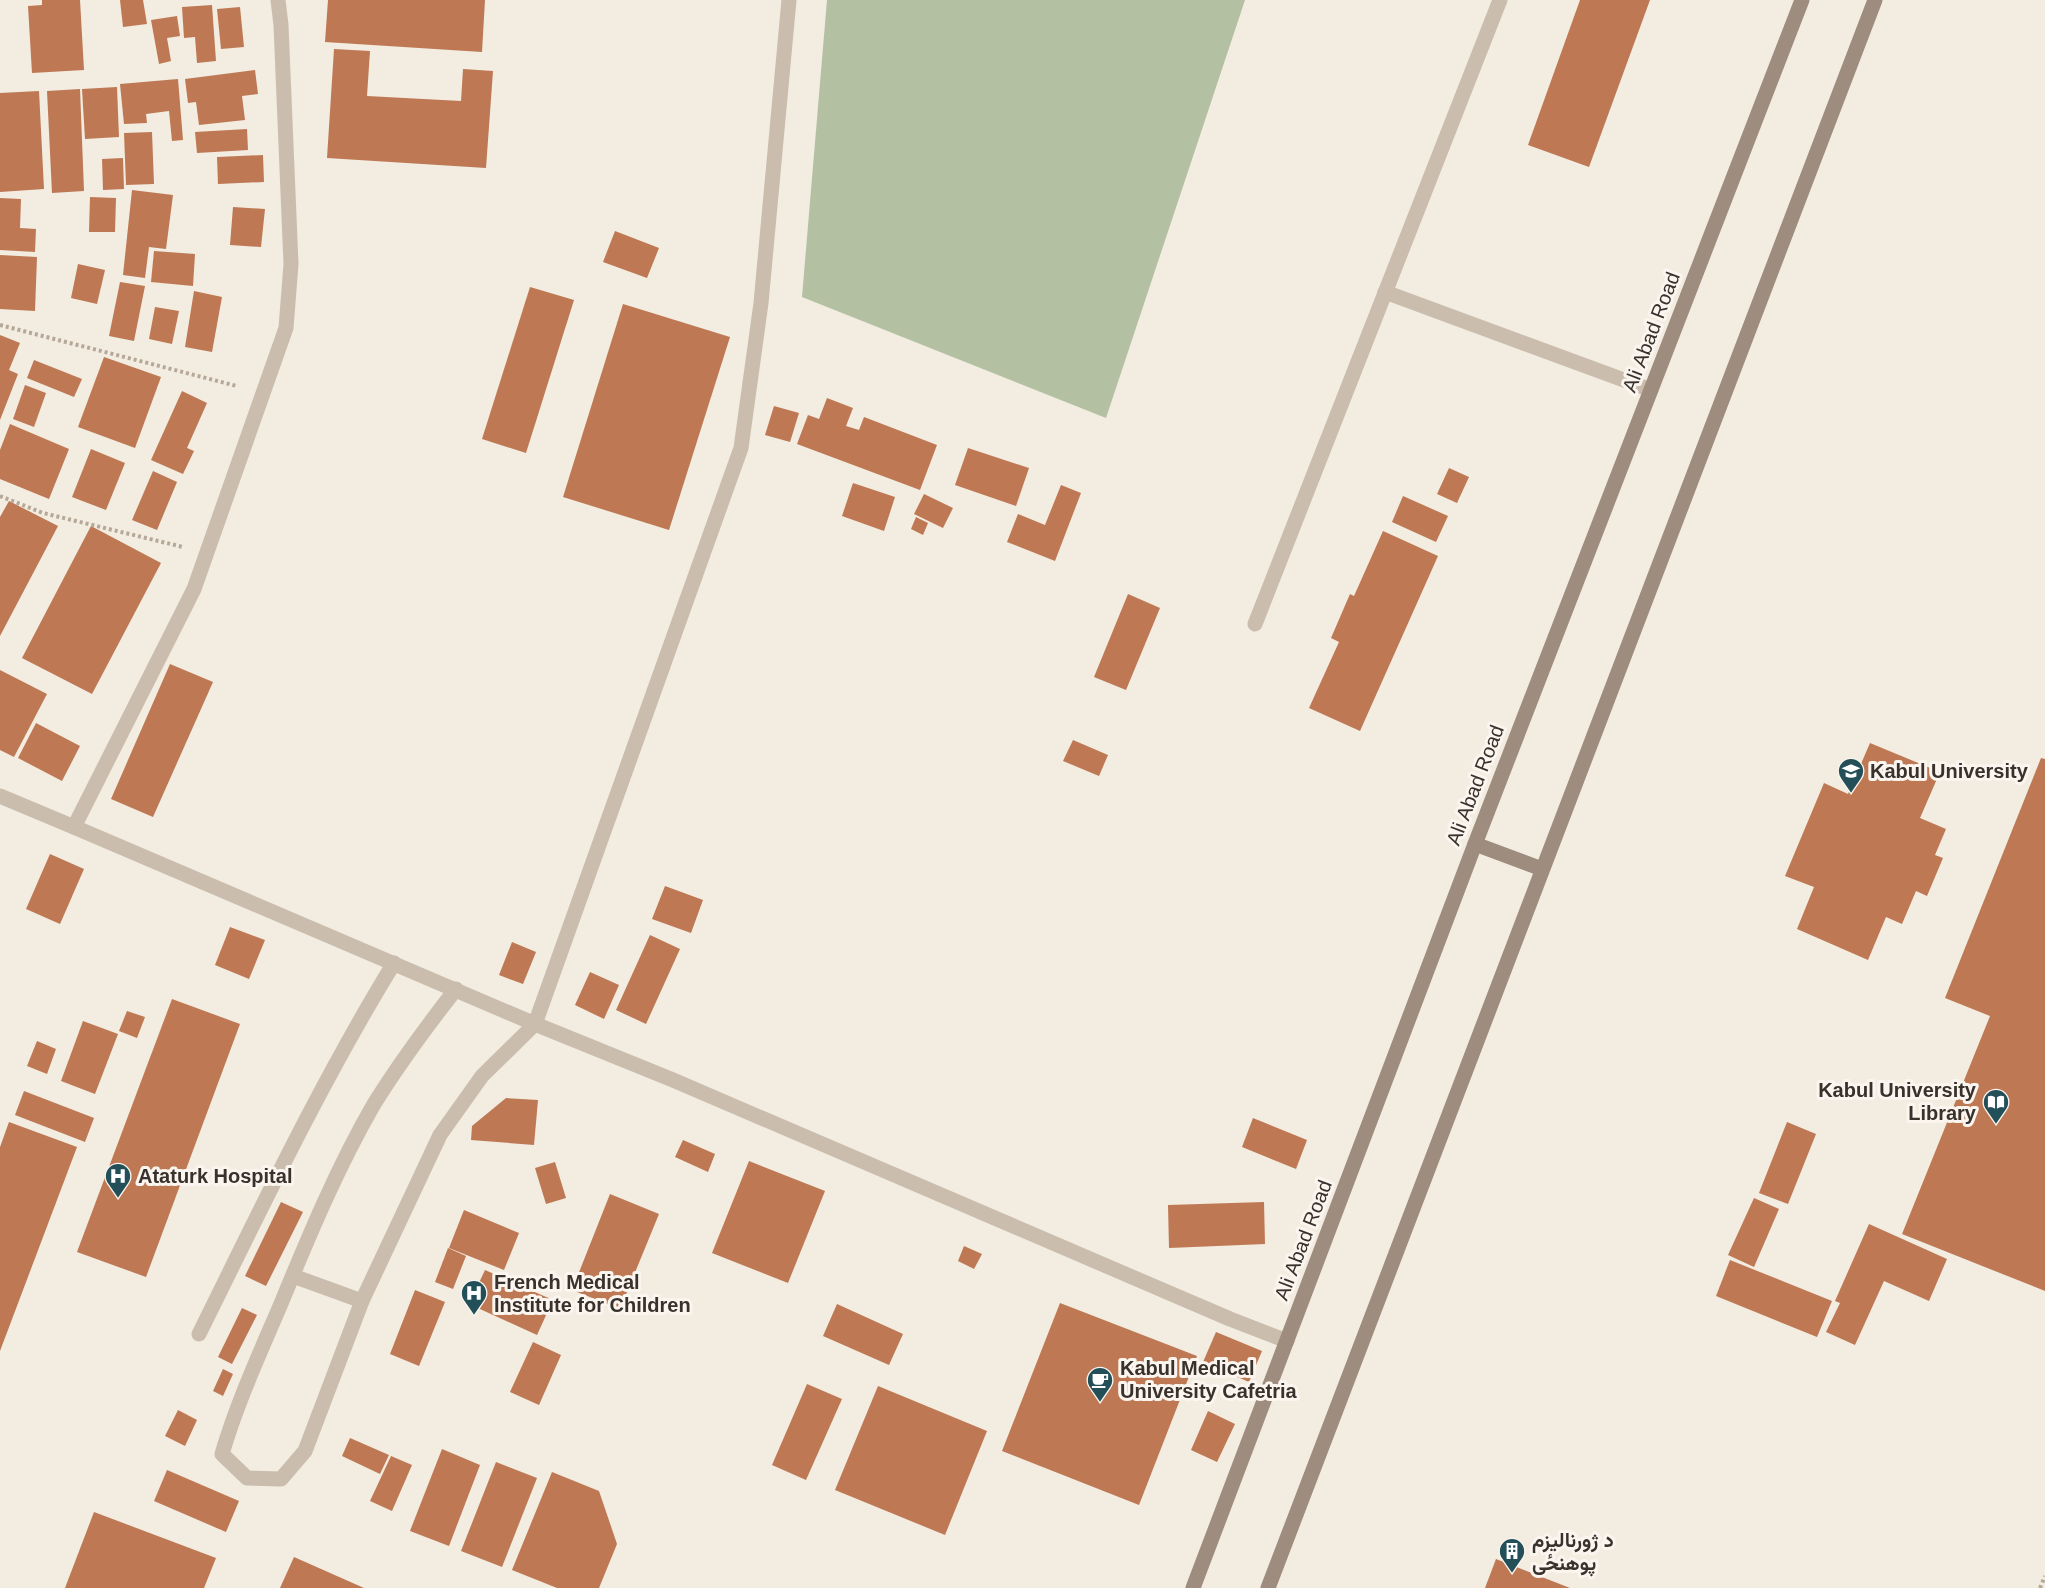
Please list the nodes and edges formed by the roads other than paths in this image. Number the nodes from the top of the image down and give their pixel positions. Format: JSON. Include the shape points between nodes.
{"nodes":[{"id":1,"x":278,"y":0,"type":"edge"},
{"id":2,"x":789,"y":0,"type":"edge"},
{"id":3,"x":1500,"y":0,"type":"edge"},
{"id":4,"x":1802,"y":0,"type":"edge"},
{"id":5,"x":1875,"y":0,"type":"edge"},
{"id":6,"x":1385,"y":292,"type":"junction"},
{"id":7,"x":1651,"y":390,"type":"junction"},
{"id":8,"x":1255,"y":624,"type":"dead end"},
{"id":9,"x":0,"y":796,"type":"edge"},
{"id":10,"x":74,"y":827,"type":"junction"},
{"id":11,"x":1475,"y":844,"type":"junction"},
{"id":12,"x":1542,"y":869,"type":"junction"},
{"id":13,"x":394,"y":963,"type":"junction"},
{"id":14,"x":456,"y":990,"type":"junction"},
{"id":15,"x":535,"y":1024,"type":"junction"},
{"id":16,"x":292,"y":1276,"type":"junction"},
{"id":17,"x":362,"y":1301,"type":"junction"},
{"id":18,"x":199,"y":1334,"type":"dead end"},
{"id":19,"x":1287,"y":1341,"type":"junction"},
{"id":20,"x":1193,"y":1588,"type":"edge"},
{"id":21,"x":1269,"y":1588,"type":"edge"}],
"edges":[{"from":1,"to":10,"type":"street","via":[[291,264],[286,328],[194,589]]},
{"from":2,"to":15,"type":"street","via":[[761,303],[741,448]]},
{"from":3,"to":6,"type":"street"},
{"from":4,"to":7,"type":"street","name":"Ali Abad Road"},
{"from":5,"to":12,"type":"street"},
{"from":6,"to":7,"type":"street"},
{"from":6,"to":8,"type":"street"},
{"from":7,"to":11,"type":"street","name":"Ali Abad Road"},
{"from":9,"to":10,"type":"street"},
{"from":10,"to":13,"type":"street"},
{"from":11,"to":12,"type":"street"},
{"from":11,"to":19,"type":"street","name":"Ali Abad Road"},
{"from":12,"to":21,"type":"street"},
{"from":13,"to":14,"type":"street"},
{"from":13,"to":18,"type":"street","via":[[354,1030]]},
{"from":14,"to":15,"type":"street"},
{"from":14,"to":16,"type":"street","via":[[414,1043],[374,1105]]},
{"from":15,"to":17,"type":"street","via":[[483,1076],[440,1135]]},
{"from":15,"to":19,"type":"street"},
{"from":16,"to":17,"type":"street"},
{"from":16,"to":17,"type":"street","via":[[222,1454],[247,1478],[281,1479],[304,1451]]},
{"from":19,"to":20,"type":"street","name":"Ali Abad Road"}]}
